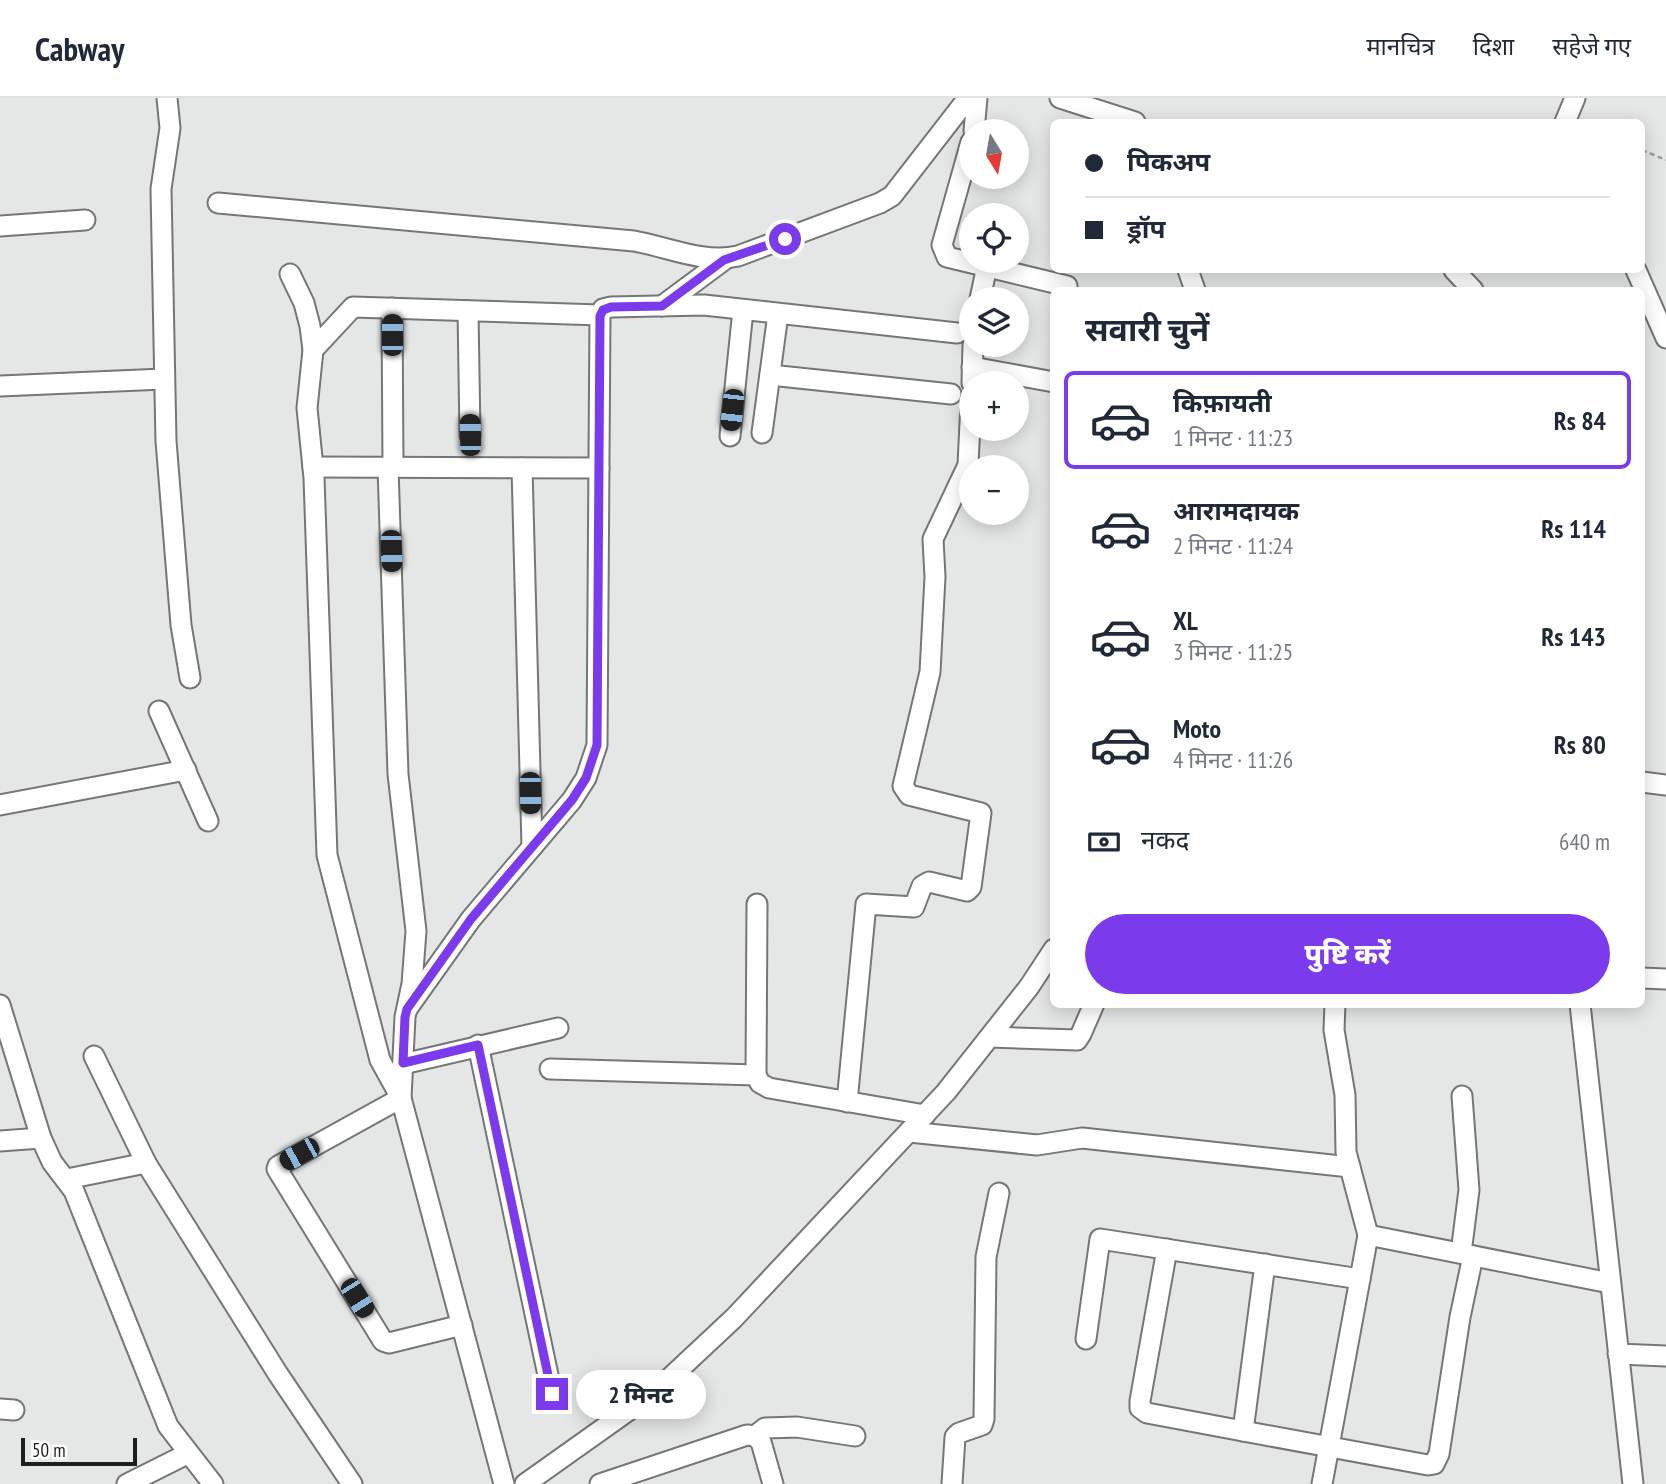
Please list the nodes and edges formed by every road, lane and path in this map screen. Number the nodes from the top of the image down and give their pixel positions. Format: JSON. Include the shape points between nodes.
{"nodes":[{"id":1,"x":167,"y":98,"type":"edge"},
{"id":2,"x":968,"y":98,"type":"edge"},
{"id":3,"x":977,"y":98,"type":"edge"},
{"id":4,"x":1060,"y":98,"type":"edge"},
{"id":5,"x":1575,"y":98,"type":"edge"},
{"id":6,"x":975,"y":119,"type":"edge"},
{"id":7,"x":1126,"y":119,"type":"edge"},
{"id":8,"x":1565,"y":119,"type":"edge"},
{"id":9,"x":1645,"y":151,"type":"edge"},
{"id":10,"x":1666,"y":160,"type":"edge"},
{"id":11,"x":959,"y":185,"type":"edge"},
{"id":12,"x":218,"y":203,"type":"dead end"},
{"id":13,"x":85,"y":220,"type":"dead end"},
{"id":14,"x":0,"y":226,"type":"edge"},
{"id":15,"x":724,"y":260,"type":"junction"},
{"id":16,"x":959,"y":260,"type":"edge"},
{"id":17,"x":1015,"y":273,"type":"edge"},
{"id":18,"x":1457,"y":273,"type":"edge"},
{"id":19,"x":290,"y":274,"type":"dead end"},
{"id":20,"x":1067,"y":286,"type":"dead end"},
{"id":21,"x":1470,"y":287,"type":"edge"},
{"id":22,"x":1645,"y":290,"type":"edge"},
{"id":23,"x":662,"y":306,"type":"junction"},
{"id":24,"x":392,"y":308,"type":"junction"},
{"id":25,"x":743,"y":310,"type":"junction"},
{"id":26,"x":468,"y":311,"type":"junction"},
{"id":27,"x":778,"y":314,"type":"junction"},
{"id":28,"x":600,"y":316,"type":"junction"},
{"id":29,"x":957,"y":333,"type":"dead end"},
{"id":30,"x":1666,"y":338,"type":"edge"},
{"id":31,"x":313,"y":350,"type":"junction"},
{"id":32,"x":770,"y":375,"type":"junction"},
{"id":33,"x":164,"y":379,"type":"junction"},
{"id":34,"x":1029,"y":380,"type":"edge"},
{"id":35,"x":1050,"y":382,"type":"edge"},
{"id":36,"x":0,"y":386,"type":"edge"},
{"id":37,"x":951,"y":394,"type":"dead end"},
{"id":38,"x":762,"y":433,"type":"dead end"},
{"id":39,"x":470,"y":435,"type":"dead end"},
{"id":40,"x":730,"y":436,"type":"dead end"},
{"id":41,"x":969,"y":441,"type":"edge"},
{"id":42,"x":313,"y":467,"type":"junction"},
{"id":43,"x":391,"y":467,"type":"junction"},
{"id":44,"x":522,"y":468,"type":"junction"},
{"id":45,"x":599,"y":468,"type":"junction"},
{"id":46,"x":190,"y":678,"type":"dead end"},
{"id":47,"x":159,"y":711,"type":"dead end"},
{"id":48,"x":186,"y":770,"type":"junction"},
{"id":49,"x":1645,"y":782,"type":"edge"},
{"id":50,"x":1666,"y":785,"type":"edge"},
{"id":51,"x":0,"y":805,"type":"edge"},
{"id":52,"x":208,"y":821,"type":"dead end"},
{"id":53,"x":532,"y":848,"type":"junction"},
{"id":54,"x":757,"y":904,"type":"dead end"},
{"id":55,"x":1050,"y":955,"type":"edge"},
{"id":56,"x":1645,"y":978,"type":"edge"},
{"id":57,"x":1666,"y":979,"type":"edge"},
{"id":58,"x":0,"y":1005,"type":"edge"},
{"id":59,"x":1092,"y":1008,"type":"edge"},
{"id":60,"x":1335,"y":1008,"type":"edge"},
{"id":61,"x":1580,"y":1008,"type":"edge"},
{"id":62,"x":407,"y":1009,"type":"junction"},
{"id":63,"x":558,"y":1028,"type":"dead end"},
{"id":64,"x":990,"y":1037,"type":"junction"},
{"id":65,"x":478,"y":1045,"type":"junction"},
{"id":66,"x":94,"y":1056,"type":"dead end"},
{"id":67,"x":403,"y":1063,"type":"junction"},
{"id":68,"x":550,"y":1069,"type":"dead end"},
{"id":69,"x":757,"y":1075,"type":"junction"},
{"id":70,"x":1462,"y":1096,"type":"dead end"},
{"id":71,"x":401,"y":1098,"type":"junction"},
{"id":72,"x":846,"y":1102,"type":"junction"},
{"id":73,"x":925,"y":1115,"type":"junction"},
{"id":74,"x":909,"y":1132,"type":"junction"},
{"id":75,"x":41,"y":1138,"type":"junction"},
{"id":76,"x":0,"y":1141,"type":"edge"},
{"id":77,"x":146,"y":1163,"type":"junction"},
{"id":78,"x":1350,"y":1167,"type":"junction"},
{"id":79,"x":66,"y":1179,"type":"junction"},
{"id":80,"x":999,"y":1193,"type":"dead end"},
{"id":81,"x":1368,"y":1235,"type":"junction"},
{"id":82,"x":1167,"y":1249,"type":"junction"},
{"id":83,"x":1467,"y":1255,"type":"junction"},
{"id":84,"x":1265,"y":1264,"type":"junction"},
{"id":85,"x":1360,"y":1279,"type":"junction"},
{"id":86,"x":1610,"y":1283,"type":"junction"},
{"id":87,"x":462,"y":1325,"type":"junction"},
{"id":88,"x":1086,"y":1339,"type":"dead end"},
{"id":89,"x":1618,"y":1354,"type":"junction"},
{"id":90,"x":1666,"y":1356,"type":"edge"},
{"id":91,"x":552,"y":1394,"type":"dead end"},
{"id":92,"x":1243,"y":1431,"type":"junction"},
{"id":93,"x":755,"y":1436,"type":"junction"},
{"id":94,"x":855,"y":1436,"type":"dead end"},
{"id":95,"x":1328,"y":1446,"type":"junction"},
{"id":96,"x":187,"y":1454,"type":"junction"},
{"id":97,"x":637,"y":1478,"type":"edge"},
{"id":98,"x":127,"y":1484,"type":"edge"},
{"id":99,"x":213,"y":1484,"type":"edge"},
{"id":100,"x":352,"y":1484,"type":"edge"},
{"id":101,"x":505,"y":1484,"type":"edge"},
{"id":102,"x":525,"y":1484,"type":"edge"},
{"id":103,"x":600,"y":1484,"type":"edge"},
{"id":104,"x":773,"y":1484,"type":"edge"},
{"id":105,"x":953,"y":1484,"type":"edge"},
{"id":106,"x":1322,"y":1484,"type":"edge"},
{"id":107,"x":1633,"y":1484,"type":"edge"}],
"edges":[{"from":1,"to":33,"type":"street","via":[[170,128],[162,189]]},
{"from":2,"to":15,"type":"street","via":[[892,196]]},
{"from":3,"to":6,"type":"street"},
{"from":4,"to":7,"type":"street"},
{"from":5,"to":8,"type":"street"},
{"from":9,"to":10,"type":"path"},
{"from":11,"to":16,"type":"street","via":[[942,246],[947,257]]},
{"from":12,"to":15,"type":"street","via":[[634,241]]},
{"from":13,"to":14,"type":"street"},
{"from":15,"to":23,"type":"street"},
{"from":17,"to":20,"type":"street"},
{"from":18,"to":21,"type":"street"},
{"from":19,"to":31,"type":"street","via":[[304,303]]},
{"from":22,"to":30,"type":"street"},
{"from":23,"to":25,"type":"street"},
{"from":23,"to":28,"type":"street","via":[[611,307]]},
{"from":24,"to":26,"type":"street"},
{"from":24,"to":31,"type":"street","via":[[353,307]]},
{"from":24,"to":43,"type":"street"},
{"from":25,"to":27,"type":"street"},
{"from":25,"to":40,"type":"street"},
{"from":26,"to":28,"type":"street"},
{"from":26,"to":39,"type":"street"},
{"from":27,"to":29,"type":"street"},
{"from":27,"to":32,"type":"street"},
{"from":28,"to":45,"type":"street"},
{"from":31,"to":42,"type":"street","via":[[307,408]]},
{"from":32,"to":37,"type":"street"},
{"from":32,"to":38,"type":"street"},
{"from":33,"to":36,"type":"street"},
{"from":33,"to":46,"type":"street","via":[[181,625]]},
{"from":34,"to":35,"type":"street"},
{"from":41,"to":72,"type":"street","via":[[968,465],[933,539],[930,672],[903,786],[909,795],[981,813],[971,887],[967,891],[929,882],[922,886],[914,907],[866,904]]},
{"from":42,"to":43,"type":"street"},
{"from":42,"to":71,"type":"street","via":[[327,855],[380,1060]]},
{"from":43,"to":44,"type":"street"},
{"from":43,"to":62,"type":"street","via":[[398,774],[416,931]]},
{"from":44,"to":45,"type":"street"},
{"from":44,"to":53,"type":"street"},
{"from":45,"to":53,"type":"street","via":[[597,745],[586,778]]},
{"from":47,"to":48,"type":"street"},
{"from":48,"to":51,"type":"street"},
{"from":48,"to":52,"type":"street"},
{"from":49,"to":50,"type":"street"},
{"from":53,"to":62,"type":"street","via":[[471,919]]},
{"from":54,"to":69,"type":"street"},
{"from":55,"to":64,"type":"street"},
{"from":56,"to":57,"type":"street"},
{"from":58,"to":75,"type":"street"},
{"from":59,"to":64,"type":"street","via":[[1077,1040]]},
{"from":60,"to":78,"type":"street"},
{"from":61,"to":86,"type":"street"},
{"from":62,"to":67,"type":"street"},
{"from":63,"to":65,"type":"street"},
{"from":64,"to":73,"type":"street"},
{"from":65,"to":67,"type":"street"},
{"from":65,"to":91,"type":"street"},
{"from":66,"to":77,"type":"street"},
{"from":67,"to":71,"type":"street"},
{"from":68,"to":69,"type":"street"},
{"from":69,"to":72,"type":"street","via":[[769,1088]]},
{"from":70,"to":83,"type":"street","via":[[1469,1190]]},
{"from":71,"to":87,"type":"street"},
{"from":71,"to":87,"type":"street","via":[[278,1166],[277,1172],[383,1340],[389,1343]]},
{"from":72,"to":73,"type":"street"},
{"from":73,"to":74,"type":"street"},
{"from":74,"to":78,"type":"street","via":[[1037,1145],[1082,1138]]},
{"from":74,"to":102,"type":"street","via":[[734,1318],[656,1391]]},
{"from":75,"to":76,"type":"street"},
{"from":75,"to":79,"type":"street"},
{"from":77,"to":79,"type":"street"},
{"from":77,"to":100,"type":"street"},
{"from":78,"to":81,"type":"street"},
{"from":79,"to":96,"type":"street","via":[[168,1426]]},
{"from":80,"to":105,"type":"street","via":[[986,1257],[984,1419],[982,1425],[955,1437]]},
{"from":81,"to":83,"type":"street"},
{"from":81,"to":85,"type":"street"},
{"from":82,"to":84,"type":"street"},
{"from":82,"to":88,"type":"street","via":[[1100,1239]]},
{"from":82,"to":92,"type":"street","via":[[1140,1408]]},
{"from":83,"to":86,"type":"street"},
{"from":83,"to":95,"type":"street","via":[[1434,1464]]},
{"from":84,"to":85,"type":"street"},
{"from":84,"to":92,"type":"street"},
{"from":85,"to":95,"type":"street"},
{"from":86,"to":89,"type":"street"},
{"from":87,"to":101,"type":"street"},
{"from":89,"to":90,"type":"street"},
{"from":89,"to":107,"type":"street"},
{"from":92,"to":95,"type":"street"},
{"from":93,"to":94,"type":"street","via":[[765,1428],[797,1427]]},
{"from":93,"to":97,"type":"street","via":[[747,1435]]},
{"from":93,"to":104,"type":"street","via":[[761,1442]]},
{"from":95,"to":106,"type":"street"},
{"from":96,"to":98,"type":"street"},
{"from":96,"to":99,"type":"street"},
{"from":97,"to":103,"type":"street"}]}
